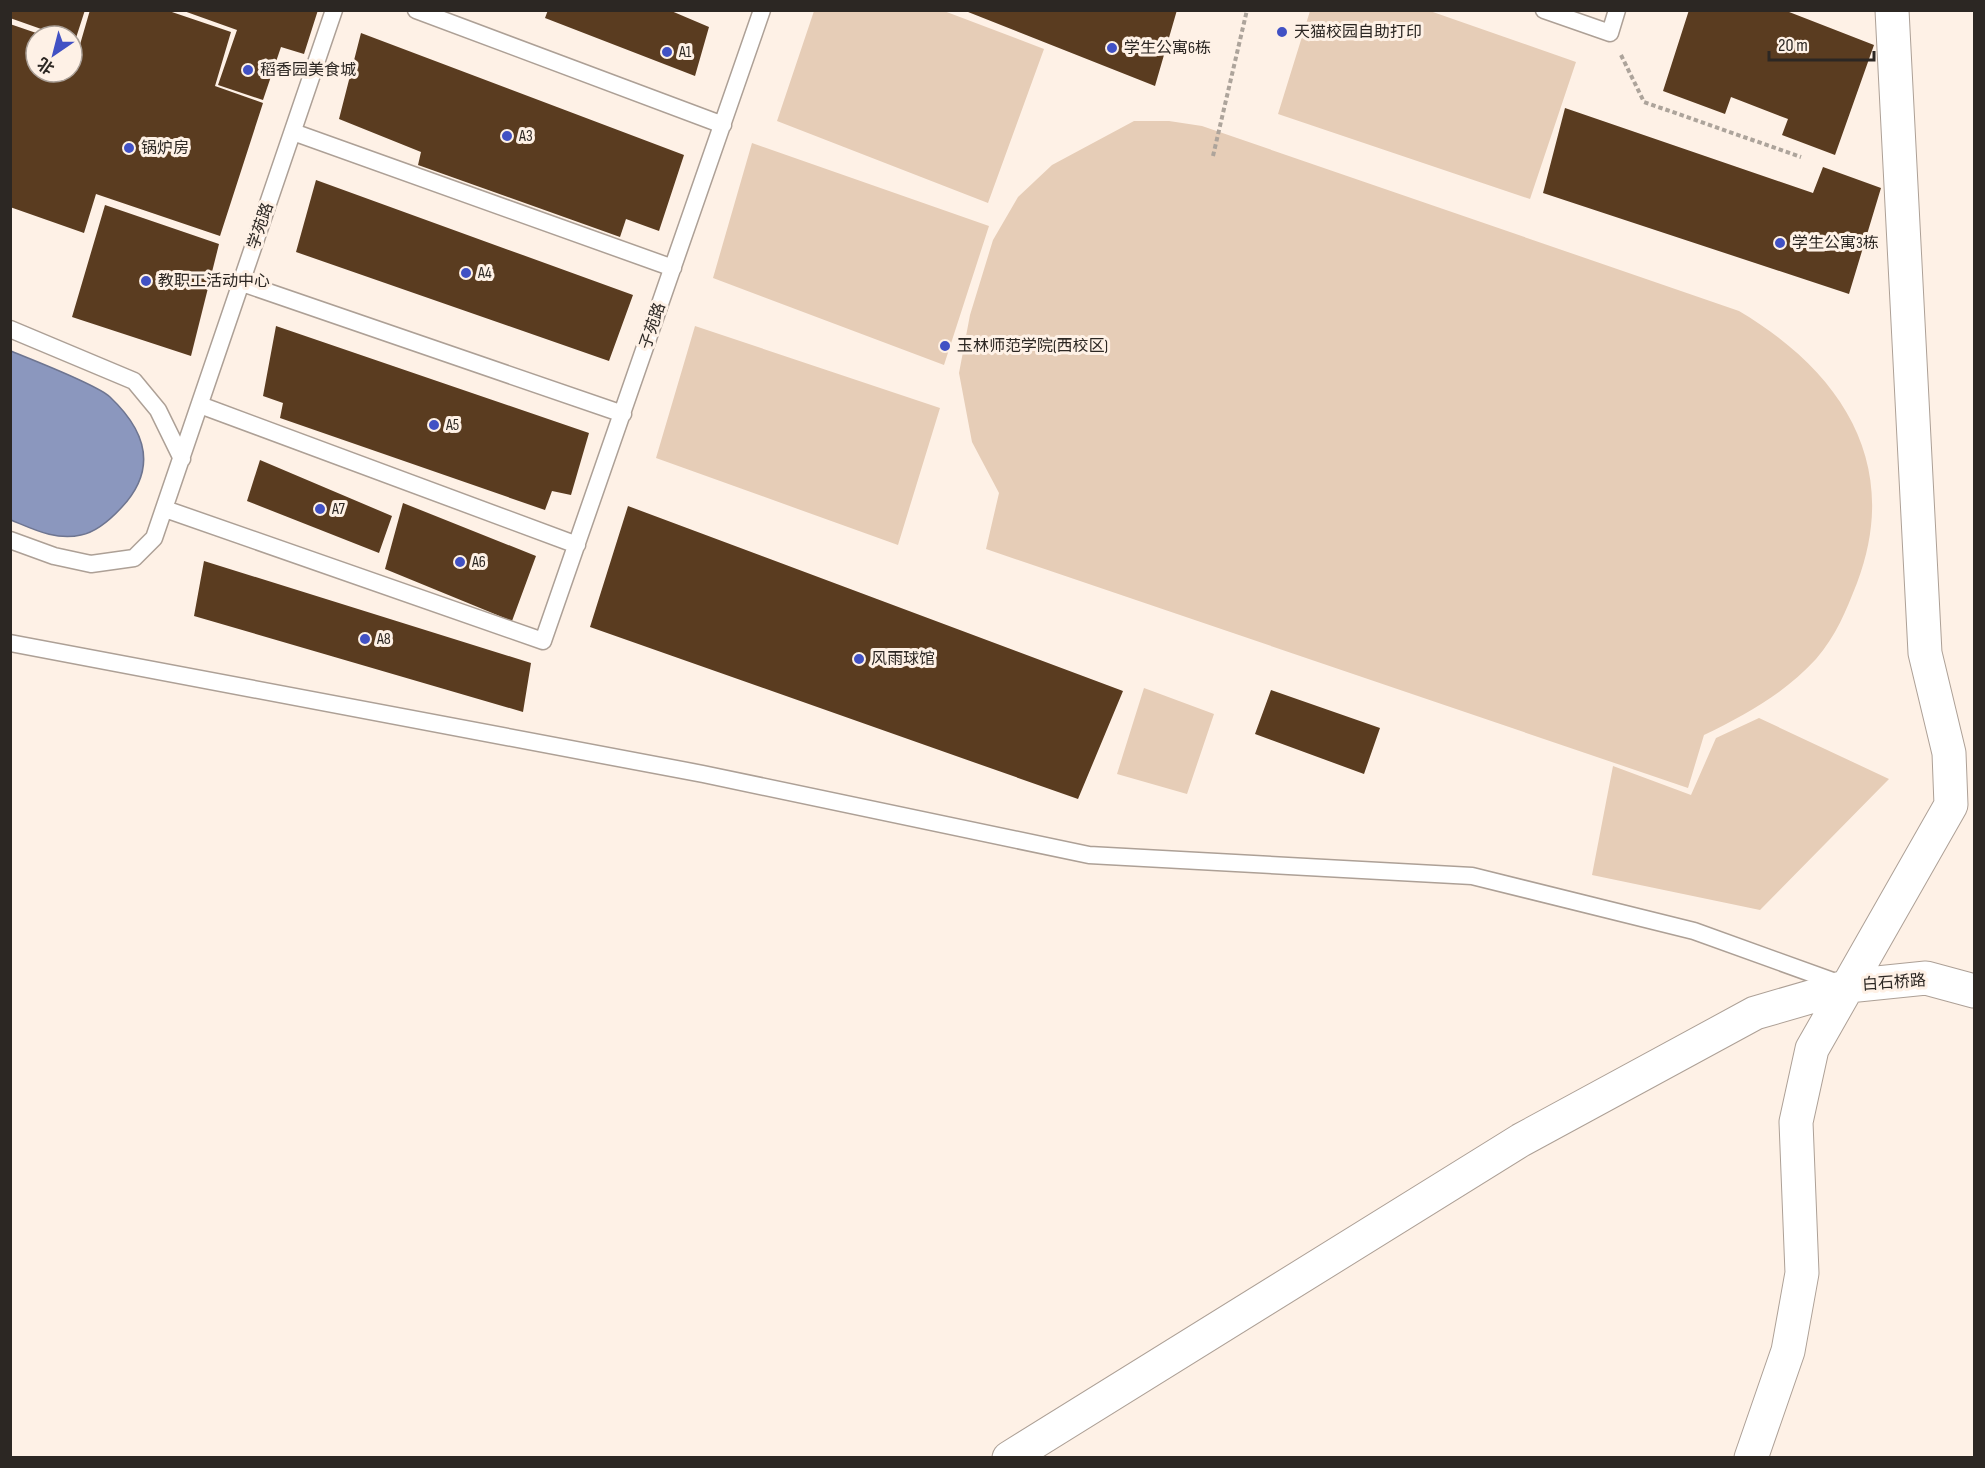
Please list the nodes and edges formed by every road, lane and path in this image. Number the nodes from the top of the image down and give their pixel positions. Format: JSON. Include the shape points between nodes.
{"nodes":[{"id":1,"x":334,"y":10,"type":"edge"},
{"id":2,"x":416,"y":10,"type":"edge"},
{"id":3,"x":762,"y":10,"type":"edge"},
{"id":4,"x":1247,"y":10,"type":"edge"},
{"id":5,"x":1544,"y":10,"type":"edge"},
{"id":6,"x":1617,"y":10,"type":"edge"},
{"id":7,"x":1892,"y":10,"type":"edge"},
{"id":8,"x":1610,"y":33,"type":"junction"},
{"id":9,"x":723,"y":125,"type":"junction"},
{"id":10,"x":293,"y":132,"type":"junction"},
{"id":11,"x":1213,"y":156,"type":"dead end"},
{"id":12,"x":1801,"y":157,"type":"dead end"},
{"id":13,"x":673,"y":268,"type":"junction"},
{"id":14,"x":242,"y":283,"type":"junction"},
{"id":15,"x":10,"y":329,"type":"edge"},
{"id":16,"x":200,"y":405,"type":"junction"},
{"id":17,"x":623,"y":414,"type":"junction"},
{"id":18,"x":182,"y":459,"type":"junction"},
{"id":19,"x":165,"y":509,"type":"junction"},
{"id":20,"x":10,"y":540,"type":"edge"},
{"id":21,"x":577,"y":545,"type":"junction"},
{"id":22,"x":10,"y":643,"type":"edge"},
{"id":23,"x":1848,"y":986,"type":"junction"},
{"id":24,"x":1974,"y":991,"type":"edge"},
{"id":25,"x":1009,"y":1458,"type":"edge"},
{"id":26,"x":1751,"y":1458,"type":"edge"}],
"edges":[{"from":1,"to":10,"type":"lane","name":"学苑路"},
{"from":2,"to":9,"type":"lane"},
{"from":3,"to":9,"type":"lane","name":"子苑路"},
{"from":4,"to":11,"type":"path"},
{"from":5,"to":8,"type":"lane"},
{"from":6,"to":8,"type":"lane"},
{"from":7,"to":23,"type":"street","via":[[1925,653],[1949,753],[1951,805]]},
{"from":8,"to":12,"type":"path","via":[[1644,102]]},
{"from":9,"to":13,"type":"lane","name":"子苑路"},
{"from":10,"to":13,"type":"lane"},
{"from":10,"to":14,"type":"lane","name":"学苑路"},
{"from":13,"to":17,"type":"lane","name":"子苑路"},
{"from":14,"to":16,"type":"lane","name":"学苑路"},
{"from":14,"to":17,"type":"lane"},
{"from":15,"to":18,"type":"lane","via":[[134,381],[158,410]]},
{"from":16,"to":18,"type":"lane","name":"学苑路"},
{"from":16,"to":21,"type":"lane"},
{"from":17,"to":21,"type":"lane","name":"子苑路"},
{"from":18,"to":19,"type":"lane","name":"学苑路"},
{"from":19,"to":20,"type":"lane","name":"学苑路","via":[[154,538],[134,558],[91,564]]},
{"from":19,"to":21,"type":"lane","name":"子苑路","via":[[543,641]]},
{"from":22,"to":23,"type":"lane","via":[[703,774],[1089,855],[1472,876],[1694,931]]},
{"from":23,"to":24,"type":"street","name":"白石桥路","via":[[1926,978]]},
{"from":23,"to":25,"type":"street","name":"白石桥路","via":[[1755,1013],[1521,1140]]},
{"from":23,"to":26,"type":"street","via":[[1812,1048],[1798,1111],[1802,1273],[1788,1351]]}]}
